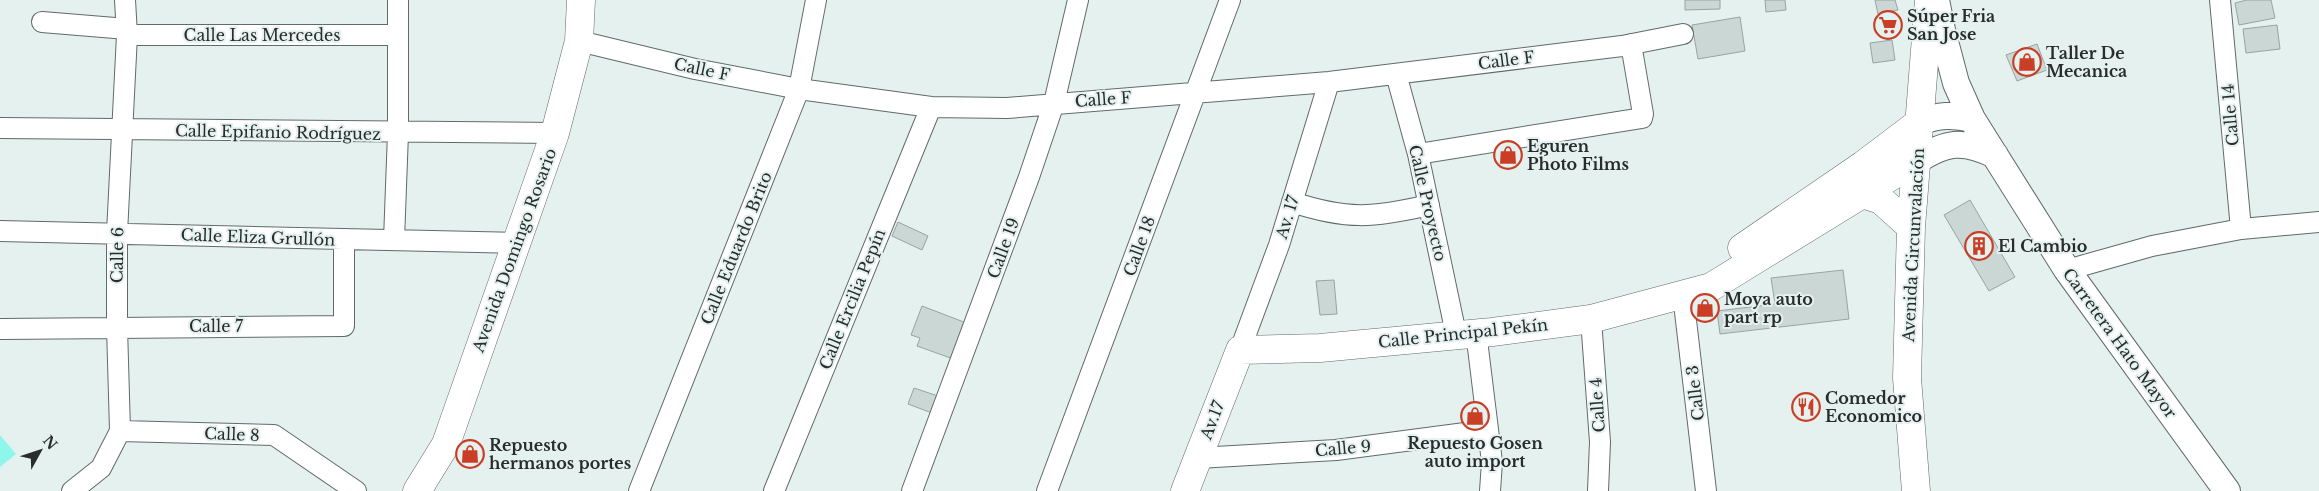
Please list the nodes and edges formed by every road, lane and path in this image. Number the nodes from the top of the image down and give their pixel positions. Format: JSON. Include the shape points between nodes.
{"nodes":[{"id":1,"x":125,"y":0,"type":"edge"},
{"id":2,"x":398,"y":0,"type":"edge"},
{"id":3,"x":581,"y":0,"type":"edge"},
{"id":4,"x":816,"y":0,"type":"edge"},
{"id":5,"x":1078,"y":0,"type":"edge"},
{"id":6,"x":1230,"y":0,"type":"edge"},
{"id":7,"x":1929,"y":0,"type":"edge"},
{"id":8,"x":1936,"y":0,"type":"edge"},
{"id":9,"x":2220,"y":0,"type":"edge"},
{"id":10,"x":42,"y":22,"type":"dead end"},
{"id":11,"x":127,"y":32,"type":"junction"},
{"id":12,"x":1683,"y":34,"type":"dead end"},
{"id":13,"x":397,"y":35,"type":"junction"},
{"id":14,"x":579,"y":41,"type":"junction"},
{"id":15,"x":1631,"y":44,"type":"junction"},
{"id":16,"x":1396,"y":74,"type":"junction"},
{"id":17,"x":1329,"y":82,"type":"junction"},
{"id":18,"x":799,"y":89,"type":"junction"},
{"id":19,"x":1194,"y":92,"type":"junction"},
{"id":20,"x":1054,"y":102,"type":"junction"},
{"id":21,"x":931,"y":107,"type":"junction"},
{"id":22,"x":1972,"y":119,"type":"junction"},
{"id":23,"x":1920,"y":122,"type":"junction"},
{"id":24,"x":0,"y":128,"type":"edge"},
{"id":25,"x":122,"y":130,"type":"junction"},
{"id":26,"x":398,"y":133,"type":"junction"},
{"id":27,"x":556,"y":133,"type":"junction"},
{"id":28,"x":1418,"y":154,"type":"junction"},
{"id":29,"x":1995,"y":155,"type":"junction"},
{"id":30,"x":1916,"y":161,"type":"junction"},
{"id":31,"x":1862,"y":194,"type":"junction"},
{"id":32,"x":1292,"y":202,"type":"junction"},
{"id":33,"x":1429,"y":205,"type":"junction"},
{"id":34,"x":2319,"y":222,"type":"edge"},
{"id":35,"x":1911,"y":227,"type":"junction"},
{"id":36,"x":2241,"y":229,"type":"junction"},
{"id":37,"x":0,"y":231,"type":"edge"},
{"id":38,"x":117,"y":233,"type":"junction"},
{"id":39,"x":344,"y":240,"type":"junction"},
{"id":40,"x":394,"y":240,"type":"junction"},
{"id":41,"x":517,"y":243,"type":"junction"},
{"id":42,"x":2067,"y":270,"type":"junction"},
{"id":43,"x":1683,"y":295,"type":"junction"},
{"id":44,"x":1591,"y":319,"type":"junction"},
{"id":45,"x":117,"y":327,"type":"junction"},
{"id":46,"x":1,"y":329,"type":"edge"},
{"id":47,"x":1466,"y":333,"type":"junction"},
{"id":48,"x":1240,"y":350,"type":"junction"},
{"id":49,"x":1488,"y":430,"type":"junction"},
{"id":50,"x":120,"y":431,"type":"junction"},
{"id":51,"x":1198,"y":458,"type":"junction"},
{"id":52,"x":72,"y":491,"type":"edge"},
{"id":53,"x":356,"y":491,"type":"edge"},
{"id":54,"x":417,"y":491,"type":"edge"},
{"id":55,"x":639,"y":491,"type":"edge"},
{"id":56,"x":774,"y":491,"type":"edge"},
{"id":57,"x":912,"y":491,"type":"edge"},
{"id":58,"x":1047,"y":491,"type":"edge"},
{"id":59,"x":1185,"y":491,"type":"edge"},
{"id":60,"x":1490,"y":491,"type":"edge"},
{"id":61,"x":1598,"y":491,"type":"edge"},
{"id":62,"x":1706,"y":491,"type":"edge"},
{"id":63,"x":1916,"y":491,"type":"edge"},
{"id":64,"x":2227,"y":491,"type":"edge"}],
"edges":[{"from":1,"to":11,"type":"street","name":"Calle 6"},
{"from":2,"to":13,"type":"street"},
{"from":3,"to":14,"type":"main road","name":"Avenida Domingo Rosario"},
{"from":4,"to":18,"type":"street","name":"Calle Eduardo Brito"},
{"from":5,"to":20,"type":"street","name":"Calle 19"},
{"from":6,"to":19,"type":"street","name":"Calle 18"},
{"from":7,"to":23,"type":"main road","name":"Avenida Circunvalación"},
{"from":8,"to":22,"type":"street","name":"Carretera Hato Mayor","via":[[1956,83]]},
{"from":9,"to":36,"type":"street","name":"Calle 14"},
{"from":10,"to":11,"type":"street","name":"Calle Las Mercedes"},
{"from":11,"to":13,"type":"street","name":"Calle Las Mercedes"},
{"from":11,"to":25,"type":"street","name":"Calle 6"},
{"from":12,"to":15,"type":"street","name":"Calle F"},
{"from":13,"to":26,"type":"street"},
{"from":14,"to":18,"type":"street","name":"Calle F","via":[[695,69]]},
{"from":14,"to":27,"type":"main road","name":"Avenida Domingo Rosario"},
{"from":15,"to":16,"type":"street","name":"Calle F"},
{"from":15,"to":28,"type":"street","via":[[1644,114],[1642,118]]},
{"from":16,"to":17,"type":"street","name":"Calle F"},
{"from":16,"to":28,"type":"street","name":"Calle Proyecto"},
{"from":17,"to":19,"type":"street","name":"Calle F"},
{"from":17,"to":32,"type":"street","name":"Av. 17"},
{"from":18,"to":21,"type":"street","name":"Calle F"},
{"from":18,"to":55,"type":"street","name":"Calle Eduardo Brito"},
{"from":19,"to":20,"type":"street","name":"Calle F"},
{"from":19,"to":58,"type":"street","name":"Calle 18"},
{"from":20,"to":21,"type":"street","name":"Calle F","via":[[1007,108]]},
{"from":20,"to":57,"type":"street","name":"Calle 19","via":[[1004,248]]},
{"from":21,"to":56,"type":"street","name":"Calle Ercilia Pepín"},
{"from":22,"to":23,"type":"street","via":[[1943,115]]},
{"from":22,"to":29,"type":"street","name":"Carretera Hato Mayor"},
{"from":23,"to":30,"type":"main road","name":"Avenida Circunvalación"},
{"from":23,"to":43,"type":"main road","name":"Calle Principal Pekín","via":[[1706,273]]},
{"from":24,"to":25,"type":"street","name":"Calle Epifanio Rodríguez"},
{"from":25,"to":26,"type":"street","name":"Calle Epifanio Rodríguez"},
{"from":25,"to":38,"type":"street","name":"Calle 6"},
{"from":26,"to":27,"type":"street","name":"Calle Epifanio Rodríguez"},
{"from":26,"to":40,"type":"street"},
{"from":27,"to":41,"type":"main road","name":"Avenida Domingo Rosario"},
{"from":28,"to":33,"type":"street","name":"Calle Proyecto"},
{"from":29,"to":30,"type":"street","via":[[1959,143]]},
{"from":29,"to":42,"type":"street","name":"Carretera Hato Mayor"},
{"from":30,"to":31,"type":"main road","name":"Calle Principal Pekín"},
{"from":30,"to":35,"type":"main road","name":"Avenida Circunvalación"},
{"from":31,"to":35,"type":"main road","via":[[1881,200]]},
{"from":31,"to":43,"type":"main road","name":"Calle Principal Pekín","via":[[1711,287]]},
{"from":32,"to":33,"type":"street","via":[[1324,213],[1346,216],[1379,215]]},
{"from":32,"to":48,"type":"street","name":"Av. 17"},
{"from":33,"to":47,"type":"street","name":"Calle Proyecto"},
{"from":34,"to":36,"type":"street"},
{"from":35,"to":63,"type":"main road","name":"Avenida Circunvalación","via":[[1907,378]]},
{"from":36,"to":42,"type":"street","via":[[2152,246]]},
{"from":37,"to":38,"type":"street","name":"Calle Eliza Grullón"},
{"from":38,"to":39,"type":"street","name":"Calle Eliza Grullón"},
{"from":38,"to":45,"type":"street","name":"Calle 6"},
{"from":39,"to":40,"type":"street","name":"Calle Eliza Grullón"},
{"from":39,"to":45,"type":"street","name":"Calle 7","via":[[344,326]]},
{"from":40,"to":41,"type":"street","name":"Calle Eliza Grullón"},
{"from":41,"to":54,"type":"main road","name":"Avenida Domingo Rosario","via":[[446,444]]},
{"from":42,"to":64,"type":"street","name":"Carretera Hato Mayor"},
{"from":43,"to":44,"type":"main road","name":"Calle Principal Pekín"},
{"from":43,"to":62,"type":"street","name":"Calle 3"},
{"from":44,"to":47,"type":"main road","name":"Calle Principal Pekín"},
{"from":44,"to":61,"type":"street","name":"Calle 4","via":[[1600,442]]},
{"from":45,"to":46,"type":"street","name":"Calle 7"},
{"from":45,"to":50,"type":"street","name":"Calle 6"},
{"from":47,"to":48,"type":"main road","name":"Calle Principal Pekín","via":[[1320,348]]},
{"from":47,"to":49,"type":"street","name":"Calle Proyecto"},
{"from":48,"to":51,"type":"main road","name":"Av.17"},
{"from":49,"to":51,"type":"street","name":"Calle 9","via":[[1336,450]]},
{"from":49,"to":60,"type":"street","name":"Calle Proyecto","via":[[1492,462]]},
{"from":50,"to":52,"type":"street","name":"Calle 6","via":[[101,468]]},
{"from":50,"to":53,"type":"street","name":"Calle 8","via":[[274,435]]},
{"from":51,"to":59,"type":"main road","name":"Av.17"}]}
